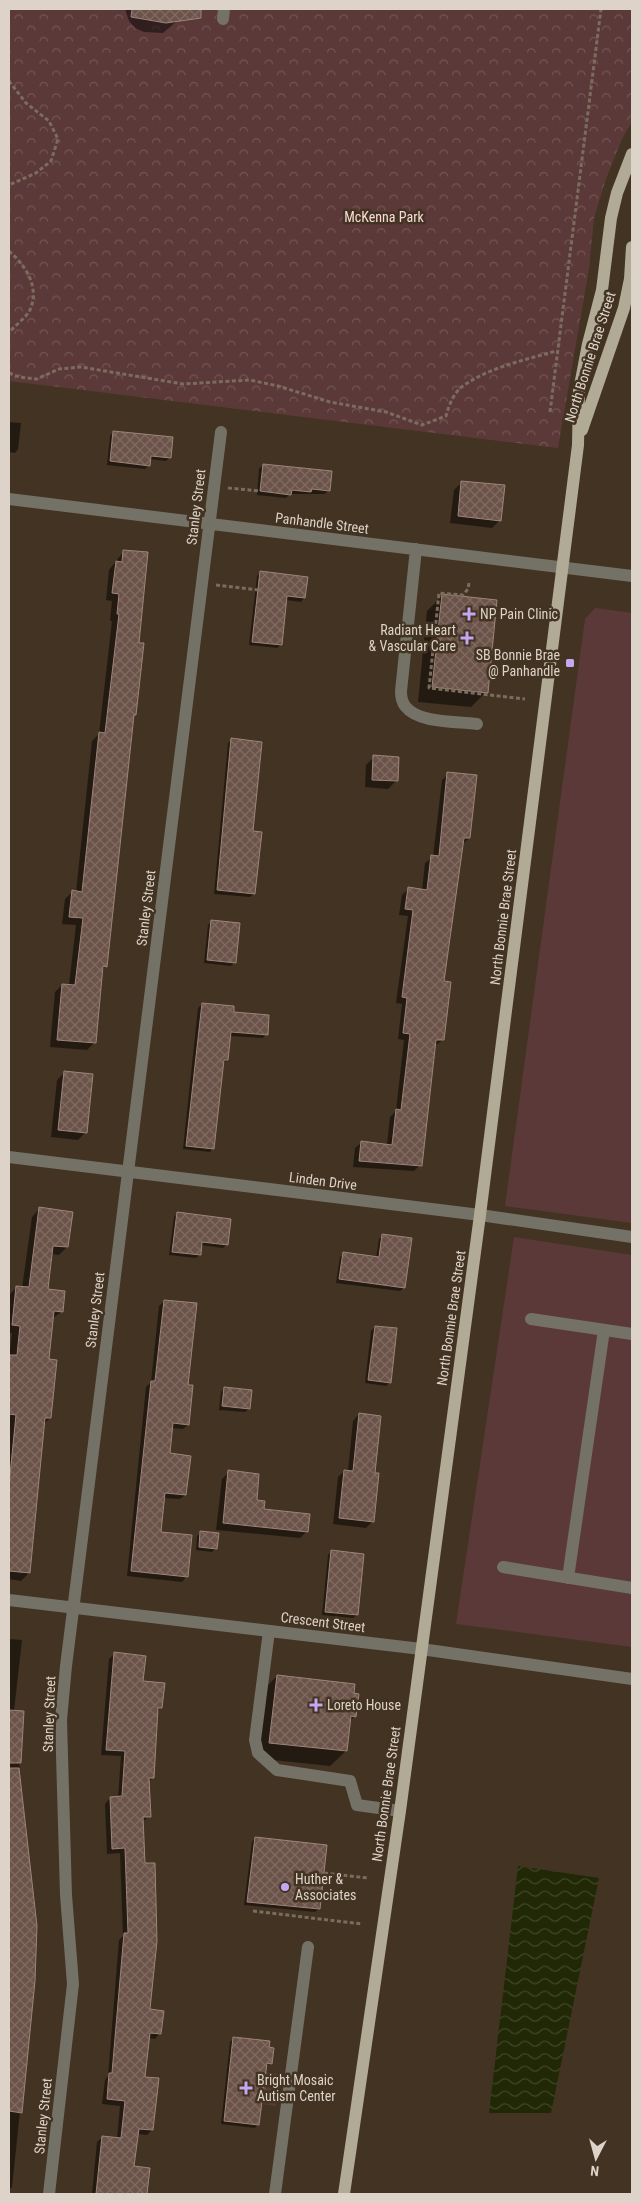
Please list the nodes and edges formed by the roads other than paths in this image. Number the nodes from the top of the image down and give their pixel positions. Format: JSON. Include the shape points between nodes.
{"nodes":[{"id":1,"x":632,"y":154,"type":"edge"},
{"id":2,"x":632,"y":247,"type":"edge"},
{"id":3,"x":220,"y":432,"type":"dead end"},
{"id":4,"x":578,"y":445,"type":"junction"},
{"id":5,"x":9,"y":499,"type":"edge"},
{"id":6,"x":209,"y":525,"type":"junction"},
{"id":7,"x":416,"y":549,"type":"junction"},
{"id":8,"x":563,"y":566,"type":"junction"},
{"id":9,"x":632,"y":576,"type":"edge"},
{"id":10,"x":477,"y":724,"type":"dead end"},
{"id":11,"x":9,"y":1157,"type":"edge"},
{"id":12,"x":128,"y":1172,"type":"junction"},
{"id":13,"x":480,"y":1215,"type":"junction"},
{"id":14,"x":632,"y":1237,"type":"edge"},
{"id":15,"x":531,"y":1319,"type":"dead end"},
{"id":16,"x":604,"y":1330,"type":"junction"},
{"id":17,"x":632,"y":1334,"type":"edge"},
{"id":18,"x":503,"y":1567,"type":"dead end"},
{"id":19,"x":568,"y":1578,"type":"junction"},
{"id":20,"x":632,"y":1588,"type":"edge"},
{"id":21,"x":9,"y":1600,"type":"edge"},
{"id":22,"x":74,"y":1607,"type":"junction"},
{"id":23,"x":269,"y":1631,"type":"junction"},
{"id":24,"x":421,"y":1649,"type":"junction"},
{"id":25,"x":632,"y":1679,"type":"edge"},
{"id":26,"x":400,"y":1811,"type":"junction"},
{"id":27,"x":308,"y":1948,"type":"dead end"},
{"id":28,"x":49,"y":2194,"type":"edge"},
{"id":29,"x":275,"y":2194,"type":"edge"},
{"id":30,"x":344,"y":2194,"type":"edge"}],
"edges":[{"from":1,"to":4,"type":"main road","name":"North Bonnie Brae Street","via":[[611,218],[602,290],[579,391]]},
{"from":2,"to":4,"type":"main road","name":"North Bonnie Brae Street","via":[[624,308]]},
{"from":3,"to":6,"type":"street","name":"Stanley Street"},
{"from":4,"to":8,"type":"main road","name":"North Bonnie Brae Street"},
{"from":5,"to":6,"type":"street","name":"Panhandle Street"},
{"from":6,"to":7,"type":"street","name":"Panhandle Street"},
{"from":6,"to":12,"type":"street","name":"Stanley Street"},
{"from":7,"to":8,"type":"street","name":"Panhandle Street"},
{"from":7,"to":10,"type":"street","via":[[400,691],[403,704],[413,714],[424,717]]},
{"from":8,"to":9,"type":"street","name":"Panhandle Street"},
{"from":8,"to":13,"type":"main road","name":"North Bonnie Brae Street"},
{"from":11,"to":12,"type":"street","name":"Linden Drive"},
{"from":12,"to":13,"type":"street","name":"Linden Drive"},
{"from":12,"to":22,"type":"street","name":"Stanley Street"},
{"from":13,"to":14,"type":"street","name":"Linden Drive"},
{"from":13,"to":24,"type":"main road","name":"North Bonnie Brae Street"},
{"from":15,"to":16,"type":"street"},
{"from":16,"to":17,"type":"street"},
{"from":16,"to":19,"type":"street"},
{"from":18,"to":19,"type":"street"},
{"from":19,"to":20,"type":"street"},
{"from":21,"to":22,"type":"street","name":"Crescent Street"},
{"from":22,"to":23,"type":"street","name":"Crescent Street"},
{"from":22,"to":28,"type":"street","name":"Stanley Street","via":[[61,1720],[66,1895],[73,1984]]},
{"from":23,"to":24,"type":"street","name":"Crescent Street"},
{"from":23,"to":26,"type":"street","via":[[256,1740],[258,1753],[277,1770],[350,1780],[357,1805]]},
{"from":24,"to":25,"type":"street","name":"Crescent Street"},
{"from":24,"to":26,"type":"main road","name":"North Bonnie Brae Street"},
{"from":26,"to":30,"type":"main road","name":"North Bonnie Brae Street"},
{"from":27,"to":29,"type":"street"}]}
